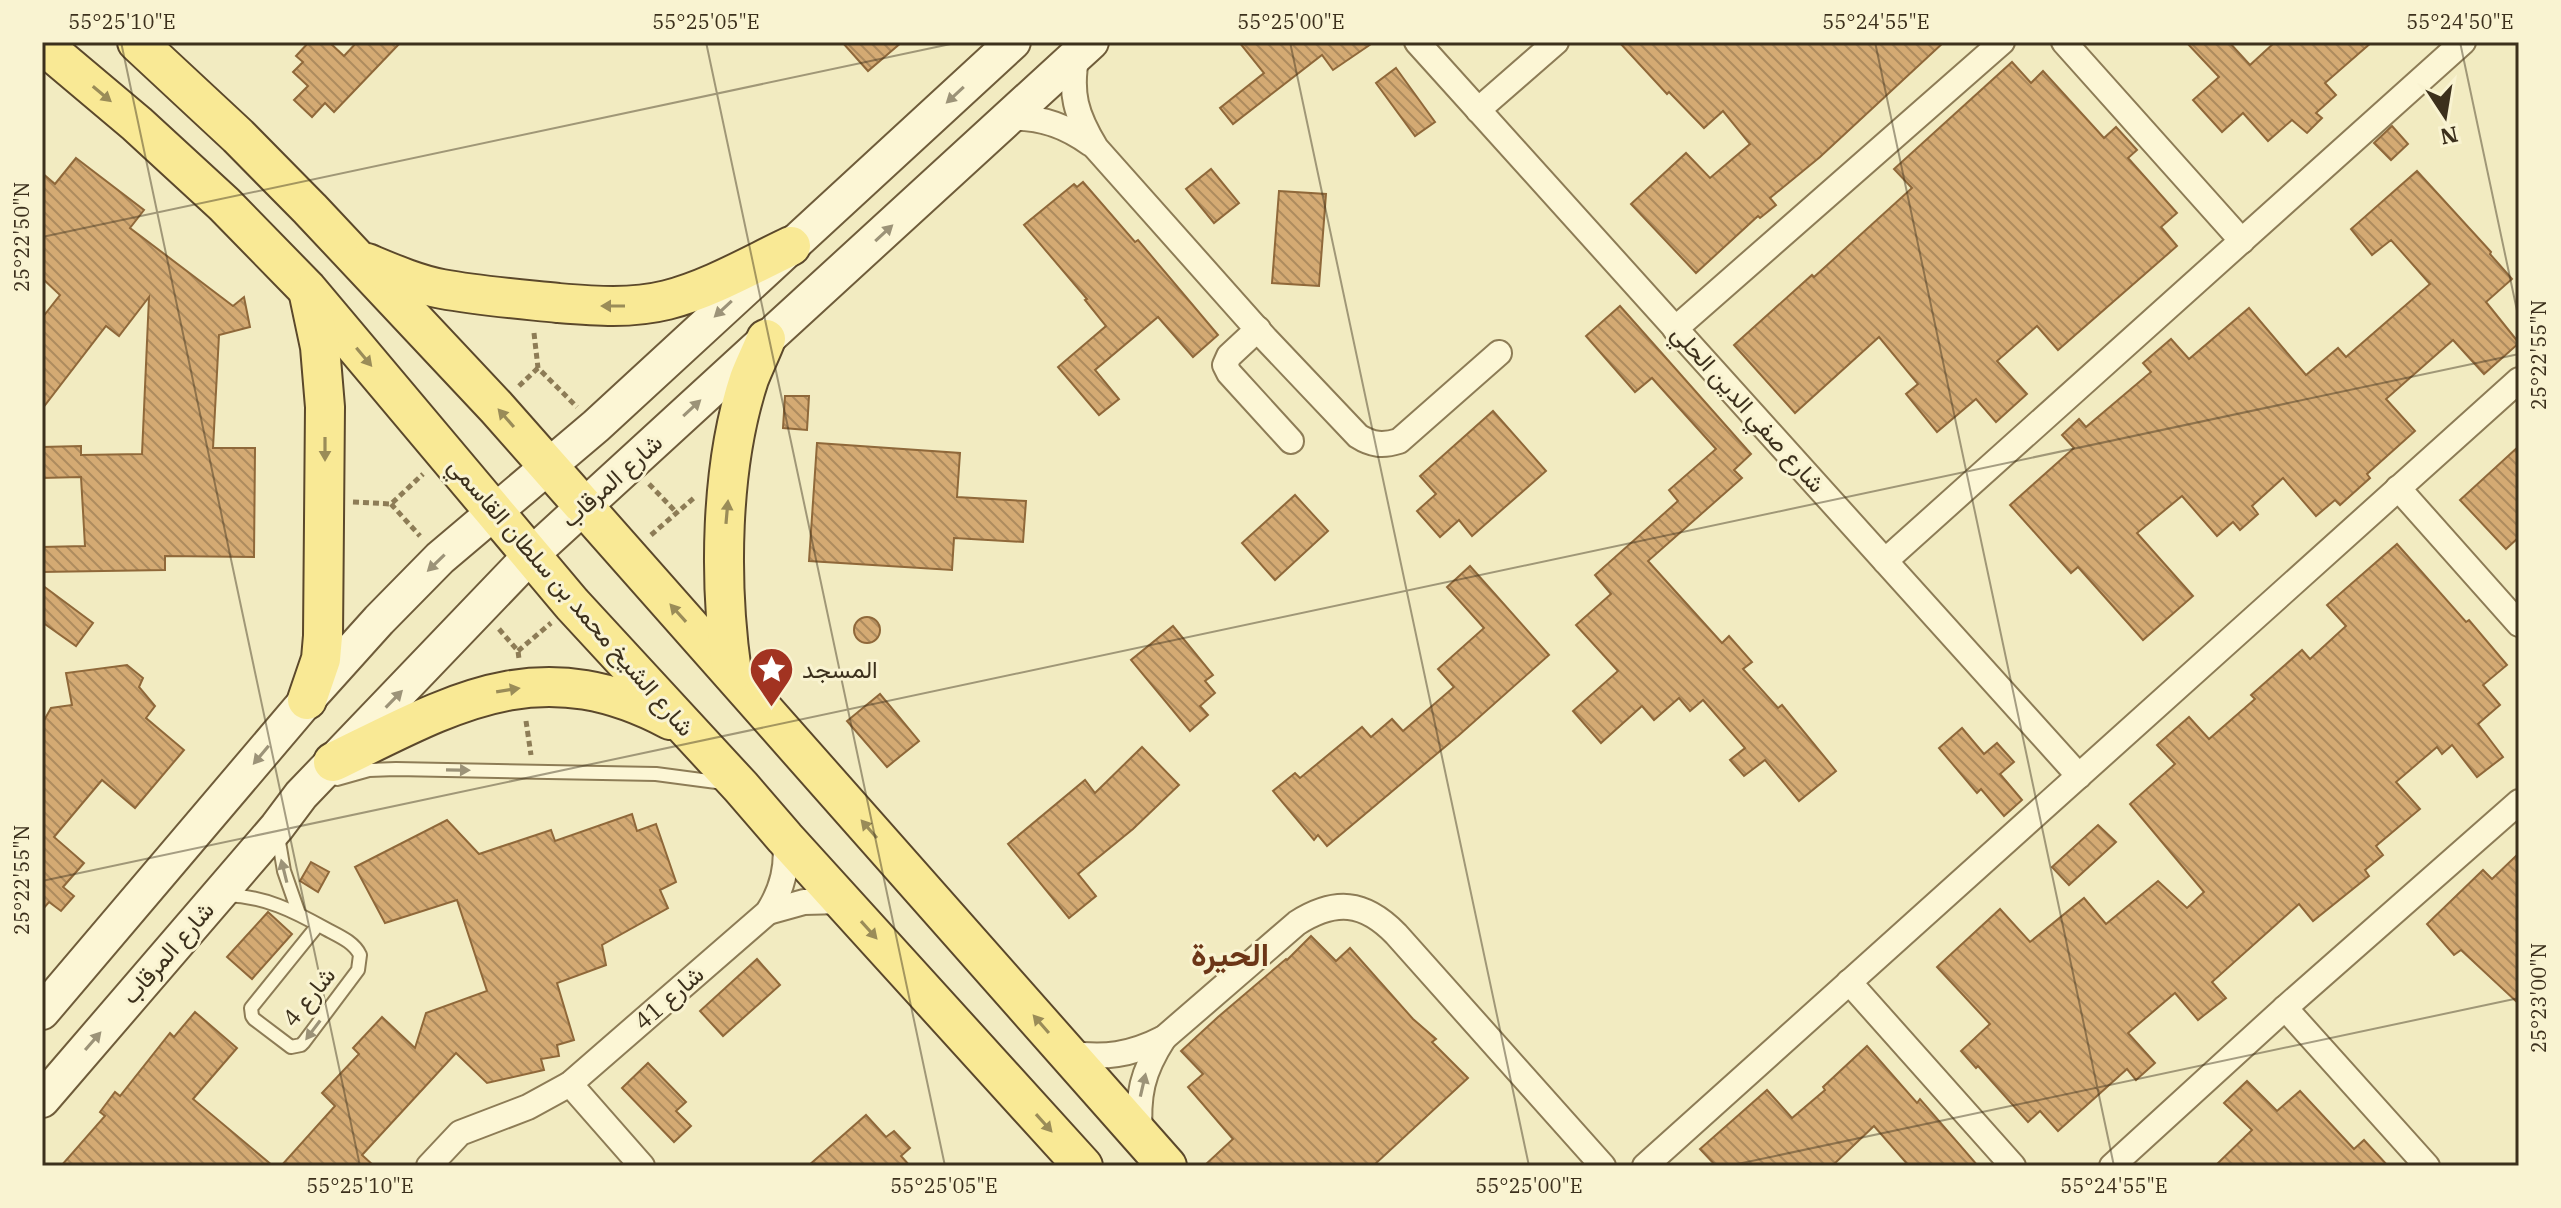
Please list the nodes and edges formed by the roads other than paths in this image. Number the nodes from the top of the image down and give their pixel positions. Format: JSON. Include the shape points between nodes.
{"nodes":[{"id":1,"x":137,"y":42,"type":"edge"},
{"id":2,"x":1013,"y":42,"type":"edge"},
{"id":3,"x":1417,"y":42,"type":"edge"},
{"id":4,"x":1556,"y":42,"type":"edge"},
{"id":5,"x":2002,"y":42,"type":"edge"},
{"id":6,"x":2064,"y":42,"type":"edge"},
{"id":7,"x":2463,"y":42,"type":"edge"},
{"id":8,"x":42,"y":44,"type":"edge"},
{"id":9,"x":1084,"y":48,"type":"edge"},
{"id":10,"x":1478,"y":110,"type":"junction"},
{"id":11,"x":1008,"y":118,"type":"junction"},
{"id":12,"x":1096,"y":148,"type":"junction"},
{"id":13,"x":2242,"y":241,"type":"junction"},
{"id":14,"x":791,"y":246,"type":"junction"},
{"id":15,"x":356,"y":259,"type":"junction"},
{"id":16,"x":307,"y":289,"type":"junction"},
{"id":17,"x":1258,"y":329,"type":"junction"},
{"id":18,"x":1675,"y":329,"type":"junction"},
{"id":19,"x":766,"y":339,"type":"junction"},
{"id":20,"x":1499,"y":353,"type":"dead end"},
{"id":21,"x":2519,"y":380,"type":"edge"},
{"id":22,"x":1291,"y":441,"type":"dead end"},
{"id":23,"x":548,"y":466,"type":"junction"},
{"id":24,"x":2398,"y":488,"type":"junction"},
{"id":25,"x":584,"y":506,"type":"junction"},
{"id":26,"x":494,"y":512,"type":"junction"},
{"id":27,"x":531,"y":555,"type":"junction"},
{"id":28,"x":1885,"y":561,"type":"junction"},
{"id":29,"x":2519,"y":624,"type":"edge"},
{"id":30,"x":732,"y":673,"type":"junction"},
{"id":31,"x":307,"y":700,"type":"junction"},
{"id":32,"x":684,"y":727,"type":"junction"},
{"id":33,"x":333,"y":762,"type":"junction"},
{"id":34,"x":2079,"y":776,"type":"junction"},
{"id":35,"x":741,"y":787,"type":"junction"},
{"id":36,"x":301,"y":795,"type":"junction"},
{"id":37,"x":2515,"y":815,"type":"edge"},
{"id":38,"x":277,"y":827,"type":"junction"},
{"id":39,"x":785,"y":838,"type":"junction"},
{"id":40,"x":218,"y":895,"type":"junction"},
{"id":41,"x":842,"y":901,"type":"junction"},
{"id":42,"x":768,"y":912,"type":"junction"},
{"id":43,"x":299,"y":914,"type":"junction"},
{"id":44,"x":318,"y":925,"type":"junction"},
{"id":45,"x":1849,"y":982,"type":"junction"},
{"id":46,"x":2285,"y":1008,"type":"junction"},
{"id":47,"x":42,"y":1012,"type":"edge"},
{"id":48,"x":1164,"y":1038,"type":"junction"},
{"id":49,"x":1067,"y":1053,"type":"junction"},
{"id":50,"x":570,"y":1084,"type":"junction"},
{"id":51,"x":42,"y":1100,"type":"edge"},
{"id":52,"x":1140,"y":1136,"type":"junction"},
{"id":53,"x":429,"y":1166,"type":"edge"},
{"id":54,"x":642,"y":1166,"type":"edge"},
{"id":55,"x":1083,"y":1166,"type":"edge"},
{"id":56,"x":1167,"y":1166,"type":"edge"},
{"id":57,"x":1603,"y":1166,"type":"edge"},
{"id":58,"x":1645,"y":1166,"type":"edge"},
{"id":59,"x":2013,"y":1166,"type":"edge"},
{"id":60,"x":2112,"y":1166,"type":"edge"},
{"id":61,"x":2427,"y":1166,"type":"edge"}],
"edges":[{"from":1,"to":15,"type":"main road","via":[[238,136]]},
{"from":2,"to":14,"type":"main road","one_way":true},
{"from":3,"to":10,"type":"street","name":"شارع صفي الدين الحلي"},
{"from":4,"to":10,"type":"street"},
{"from":5,"to":18,"type":"street"},
{"from":6,"to":13,"type":"street"},
{"from":7,"to":13,"type":"street"},
{"from":8,"to":16,"type":"main road","name":"شارع الشيخ محمد بن سلطان القاسمي","one_way":true,"via":[[224,204]]},
{"from":9,"to":11,"type":"main road","name":"شارع المرقاب"},
{"from":9,"to":12,"type":"street","via":[[1072,77],[1075,102]]},
{"from":10,"to":18,"type":"street","name":"شارع صفي الدين الحلي"},
{"from":11,"to":12,"type":"street","via":[[1054,123]]},
{"from":19,"to":11,"type":"main road","name":"شارع المرقاب","one_way":true},
{"from":12,"to":17,"type":"street"},
{"from":13,"to":28,"type":"street"},
{"from":14,"to":15,"type":"main road","one_way":true,"via":[[698,290],[636,306],[604,307],[441,289]]},
{"from":14,"to":23,"type":"main road","one_way":true},
{"from":23,"to":15,"type":"main road","one_way":true},
{"from":16,"to":26,"type":"main road","name":"شارع الشيخ محمد بن سلطان القاسمي","one_way":true},
{"from":16,"to":31,"type":"main road","one_way":true,"via":[[320,347],[325,407],[323,636]]},
{"from":17,"to":20,"type":"street","via":[[1358,436],[1378,445],[1399,441]]},
{"from":17,"to":22,"type":"street","via":[[1225,365]]},
{"from":18,"to":28,"type":"street","name":"شارع صفي الدين الحلي"},
{"from":25,"to":19,"type":"main road","name":"شارع المرقاب","one_way":true},
{"from":30,"to":19,"type":"main road","one_way":true,"via":[[725,626],[726,517],[739,421]]},
{"from":21,"to":24,"type":"street"},
{"from":23,"to":25,"type":"main road"},
{"from":23,"to":26,"type":"main road"},
{"from":24,"to":29,"type":"street"},
{"from":24,"to":34,"type":"street"},
{"from":25,"to":27,"type":"main road","name":"شارع المرقاب"},
{"from":30,"to":25,"type":"main road","one_way":true},
{"from":26,"to":27,"type":"main road","name":"شارع الشيخ محمد بن سلطان القاسمي"},
{"from":26,"to":31,"type":"main road","one_way":true,"via":[[440,558]]},
{"from":27,"to":32,"type":"main road","name":"شارع الشيخ محمد بن سلطان القاسمي"},
{"from":33,"to":27,"type":"main road","name":"شارع المرقاب","one_way":true},
{"from":28,"to":34,"type":"street","name":"شارع صفي الدين الحلي"},
{"from":49,"to":30,"type":"main road","one_way":true},
{"from":31,"to":47,"type":"main road","one_way":true},
{"from":33,"to":32,"type":"main road","one_way":true,"via":[[460,702],[522,688],[606,694]]},
{"from":32,"to":35,"type":"main road","name":"شارع الشيخ محمد بن سلطان القاسمي"},
{"from":33,"to":36,"type":"main road","name":"شارع المرقاب"},
{"from":34,"to":45,"type":"street"},
{"from":36,"to":35,"type":"lane","one_way":true,"via":[[349,775],[396,769],[656,774]]},
{"from":35,"to":39,"type":"main road","name":"شارع الشيخ محمد بن سلطان القاسمي"},
{"from":36,"to":38,"type":"main road","name":"شارع المرقاب"},
{"from":37,"to":46,"type":"street"},
{"from":38,"to":40,"type":"main road","name":"شارع المرقاب"},
{"from":43,"to":38,"type":"lane","one_way":true,"via":[[284,871]]},
{"from":39,"to":41,"type":"main road","name":"شارع الشيخ محمد بن سلطان القاسمي"},
{"from":39,"to":42,"type":"street","name":"شارع 41","via":[[784,877]]},
{"from":40,"to":43,"type":"lane","name":"شارع 4","via":[[260,899]]},
{"from":51,"to":40,"type":"main road","name":"شارع المرقاب","one_way":true},
{"from":41,"to":42,"type":"street","name":"شارع 41","via":[[804,902]]},
{"from":41,"to":55,"type":"main road","name":"شارع الشيخ محمد بن سلطان القاسمي","one_way":true},
{"from":42,"to":50,"type":"street","name":"شارع 41"},
{"from":43,"to":44,"type":"lane","name":"شارع 4"},
{"from":44,"to":44,"type":"lane","name":"شارع 4","one_way":true,"via":[[351,943],[360,955],[358,970],[296,1047],[254,1019],[251,1008]]},
{"from":45,"to":58,"type":"street"},
{"from":45,"to":59,"type":"street"},
{"from":46,"to":60,"type":"street"},
{"from":46,"to":61,"type":"street"},
{"from":48,"to":49,"type":"street","via":[[1117,1056]]},
{"from":52,"to":48,"type":"street","one_way":true,"via":[[1141,1084]]},
{"from":48,"to":57,"type":"street","via":[[1297,923],[1338,906],[1360,909],[1380,918]]},
{"from":49,"to":52,"type":"main road"},
{"from":50,"to":53,"type":"street","name":"شارع 41","via":[[460,1133]]},
{"from":50,"to":54,"type":"street"},
{"from":52,"to":56,"type":"main road"}]}
